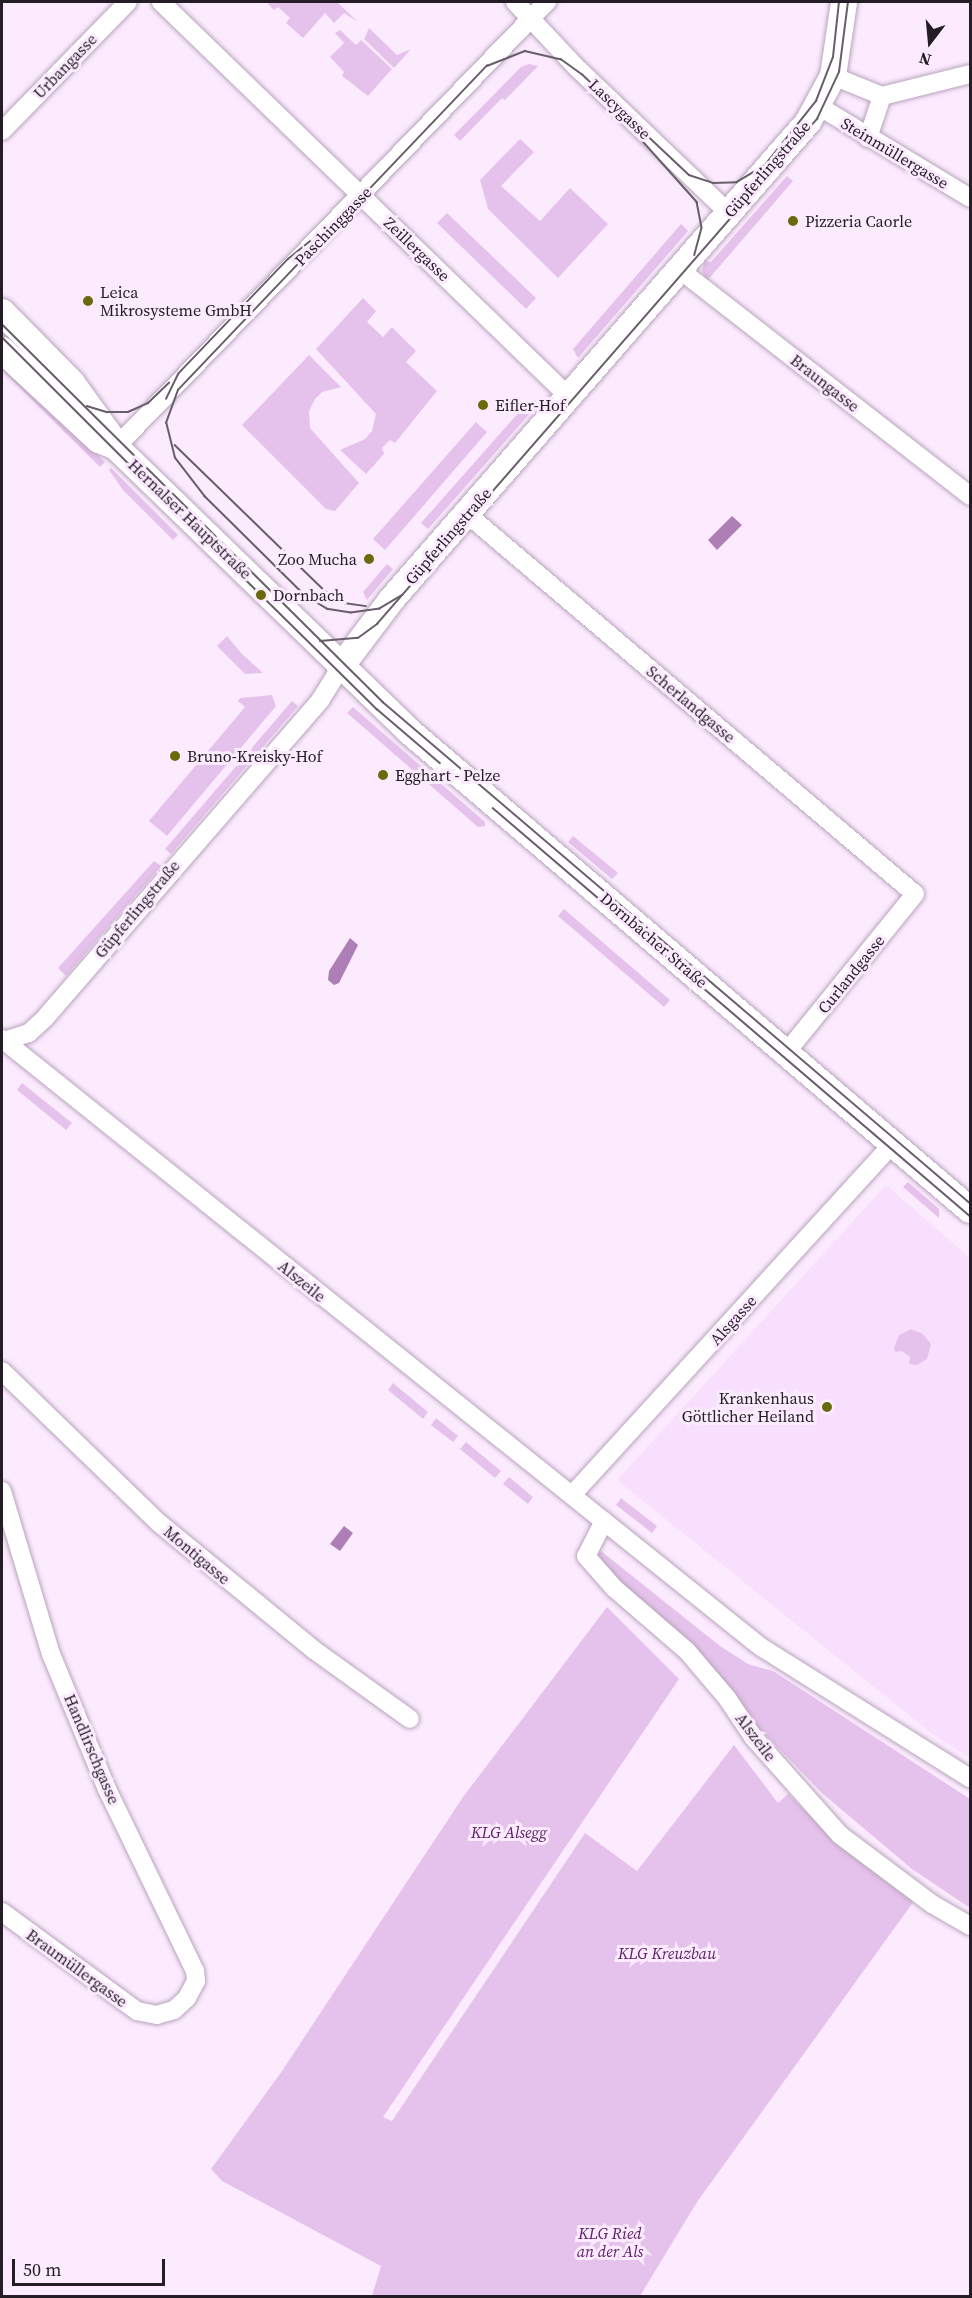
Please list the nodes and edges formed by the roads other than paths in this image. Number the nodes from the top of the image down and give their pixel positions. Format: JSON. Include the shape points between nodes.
{"nodes":[{"id":1,"x":128,"y":2,"type":"edge"},
{"id":2,"x":161,"y":2,"type":"edge"},
{"id":3,"x":515,"y":2,"type":"edge"},
{"id":4,"x":547,"y":2,"type":"edge"},
{"id":5,"x":844,"y":2,"type":"edge"},
{"id":6,"x":531,"y":17,"type":"junction"},
{"id":7,"x":970,"y":74,"type":"edge"},
{"id":8,"x":833,"y":76,"type":"junction"},
{"id":9,"x":882,"y":96,"type":"junction"},
{"id":10,"x":820,"y":106,"type":"junction"},
{"id":11,"x":2,"y":131,"type":"edge"},
{"id":12,"x":868,"y":138,"type":"junction"},
{"id":13,"x":363,"y":196,"type":"junction"},
{"id":14,"x":970,"y":198,"type":"edge"},
{"id":15,"x":729,"y":213,"type":"junction"},
{"id":16,"x":680,"y":270,"type":"junction"},
{"id":17,"x":2,"y":312,"type":"edge"},
{"id":18,"x":2,"y":350,"type":"edge"},
{"id":19,"x":569,"y":397,"type":"junction"},
{"id":20,"x":116,"y":447,"type":"junction"},
{"id":21,"x":970,"y":496,"type":"edge"},
{"id":22,"x":467,"y":514,"type":"junction"},
{"id":23,"x":340,"y":668,"type":"junction"},
{"id":24,"x":915,"y":894,"type":"joint"},
{"id":25,"x":2,"y":1041,"type":"edge"},
{"id":26,"x":786,"y":1053,"type":"junction"},
{"id":27,"x":893,"y":1144,"type":"junction"},
{"id":28,"x":970,"y":1210,"type":"edge"},
{"id":29,"x":2,"y":1371,"type":"edge"},
{"id":30,"x":2,"y":1491,"type":"edge"},
{"id":31,"x":572,"y":1496,"type":"junction"},
{"id":32,"x":604,"y":1521,"type":"junction"},
{"id":33,"x":410,"y":1719,"type":"dead end"},
{"id":34,"x":970,"y":1778,"type":"edge"},
{"id":35,"x":2,"y":1912,"type":"edge"},
{"id":36,"x":970,"y":1926,"type":"edge"},
{"id":37,"x":187,"y":1998,"type":"joint"}],
"edges":[{"from":1,"to":11,"type":"street","name":"Urbangasse"},
{"from":2,"to":13,"type":"street","name":"Zeillergasse"},
{"from":3,"to":6,"type":"street","name":"Lascygasse"},
{"from":4,"to":6,"type":"street","name":"Paschinggasse"},
{"from":5,"to":8,"type":"main road","name":"Güpferlingstraße"},
{"from":6,"to":13,"type":"street","name":"Paschinggasse"},
{"from":6,"to":15,"type":"street","name":"Lascygasse","via":[[576,67]]},
{"from":7,"to":9,"type":"street"},
{"from":8,"to":9,"type":"street"},
{"from":8,"to":10,"type":"main road","name":"Güpferlingstraße"},
{"from":9,"to":12,"type":"street"},
{"from":10,"to":12,"type":"street","name":"Steinmüllergasse"},
{"from":10,"to":15,"type":"main road","name":"Güpferlingstraße"},
{"from":12,"to":14,"type":"street","name":"Steinmüllergasse"},
{"from":13,"to":19,"type":"street","name":"Zeillergasse"},
{"from":13,"to":20,"type":"street","name":"Paschinggasse"},
{"from":15,"to":16,"type":"main road","name":"Güpferlingstraße"},
{"from":16,"to":19,"type":"main road","name":"Güpferlingstraße"},
{"from":16,"to":21,"type":"street","name":"Braungasse"},
{"from":17,"to":20,"type":"main road","name":"Hernalser Hauptstraße","via":[[72,383],[112,434]]},
{"from":18,"to":20,"type":"main road","name":"Hernalser Hauptstraße","via":[[99,440]]},
{"from":19,"to":22,"type":"main road","name":"Güpferlingstraße"},
{"from":20,"to":23,"type":"main road","name":"Hernalser Hauptstraße"},
{"from":22,"to":23,"type":"main road","name":"Güpferlingstraße","via":[[372,623]]},
{"from":22,"to":24,"type":"street","name":"Scherlandgasse"},
{"from":23,"to":25,"type":"street","name":"Güpferlingstraße","via":[[316,704],[45,1018],[29,1033]]},
{"from":23,"to":26,"type":"main road","name":"Dornbacher Straße"},
{"from":24,"to":26,"type":"street","name":"Curlandgasse"},
{"from":25,"to":31,"type":"street","name":"Alszeile"},
{"from":26,"to":27,"type":"main road","name":"Dornbacher Straße"},
{"from":27,"to":28,"type":"main road","name":"Dornbacher Straße"},
{"from":27,"to":31,"type":"street","name":"Alsgasse"},
{"from":29,"to":33,"type":"street","name":"Montigasse","via":[[167,1530],[314,1650]]},
{"from":30,"to":37,"type":"street","name":"Handlirschgasse","via":[[51,1654],[106,1787],[195,1971],[196,1981]]},
{"from":31,"to":32,"type":"street","name":"Alszeile"},
{"from":32,"to":34,"type":"street","name":"Alszeile","via":[[761,1647]]},
{"from":32,"to":36,"type":"street","name":"Alszeile","via":[[586,1556],[614,1588],[687,1651],[727,1698],[753,1737],[840,1835],[932,1904]]},
{"from":35,"to":37,"type":"street","name":"Braumüllergasse","via":[[129,2007],[157,2015],[174,2010]]}]}
